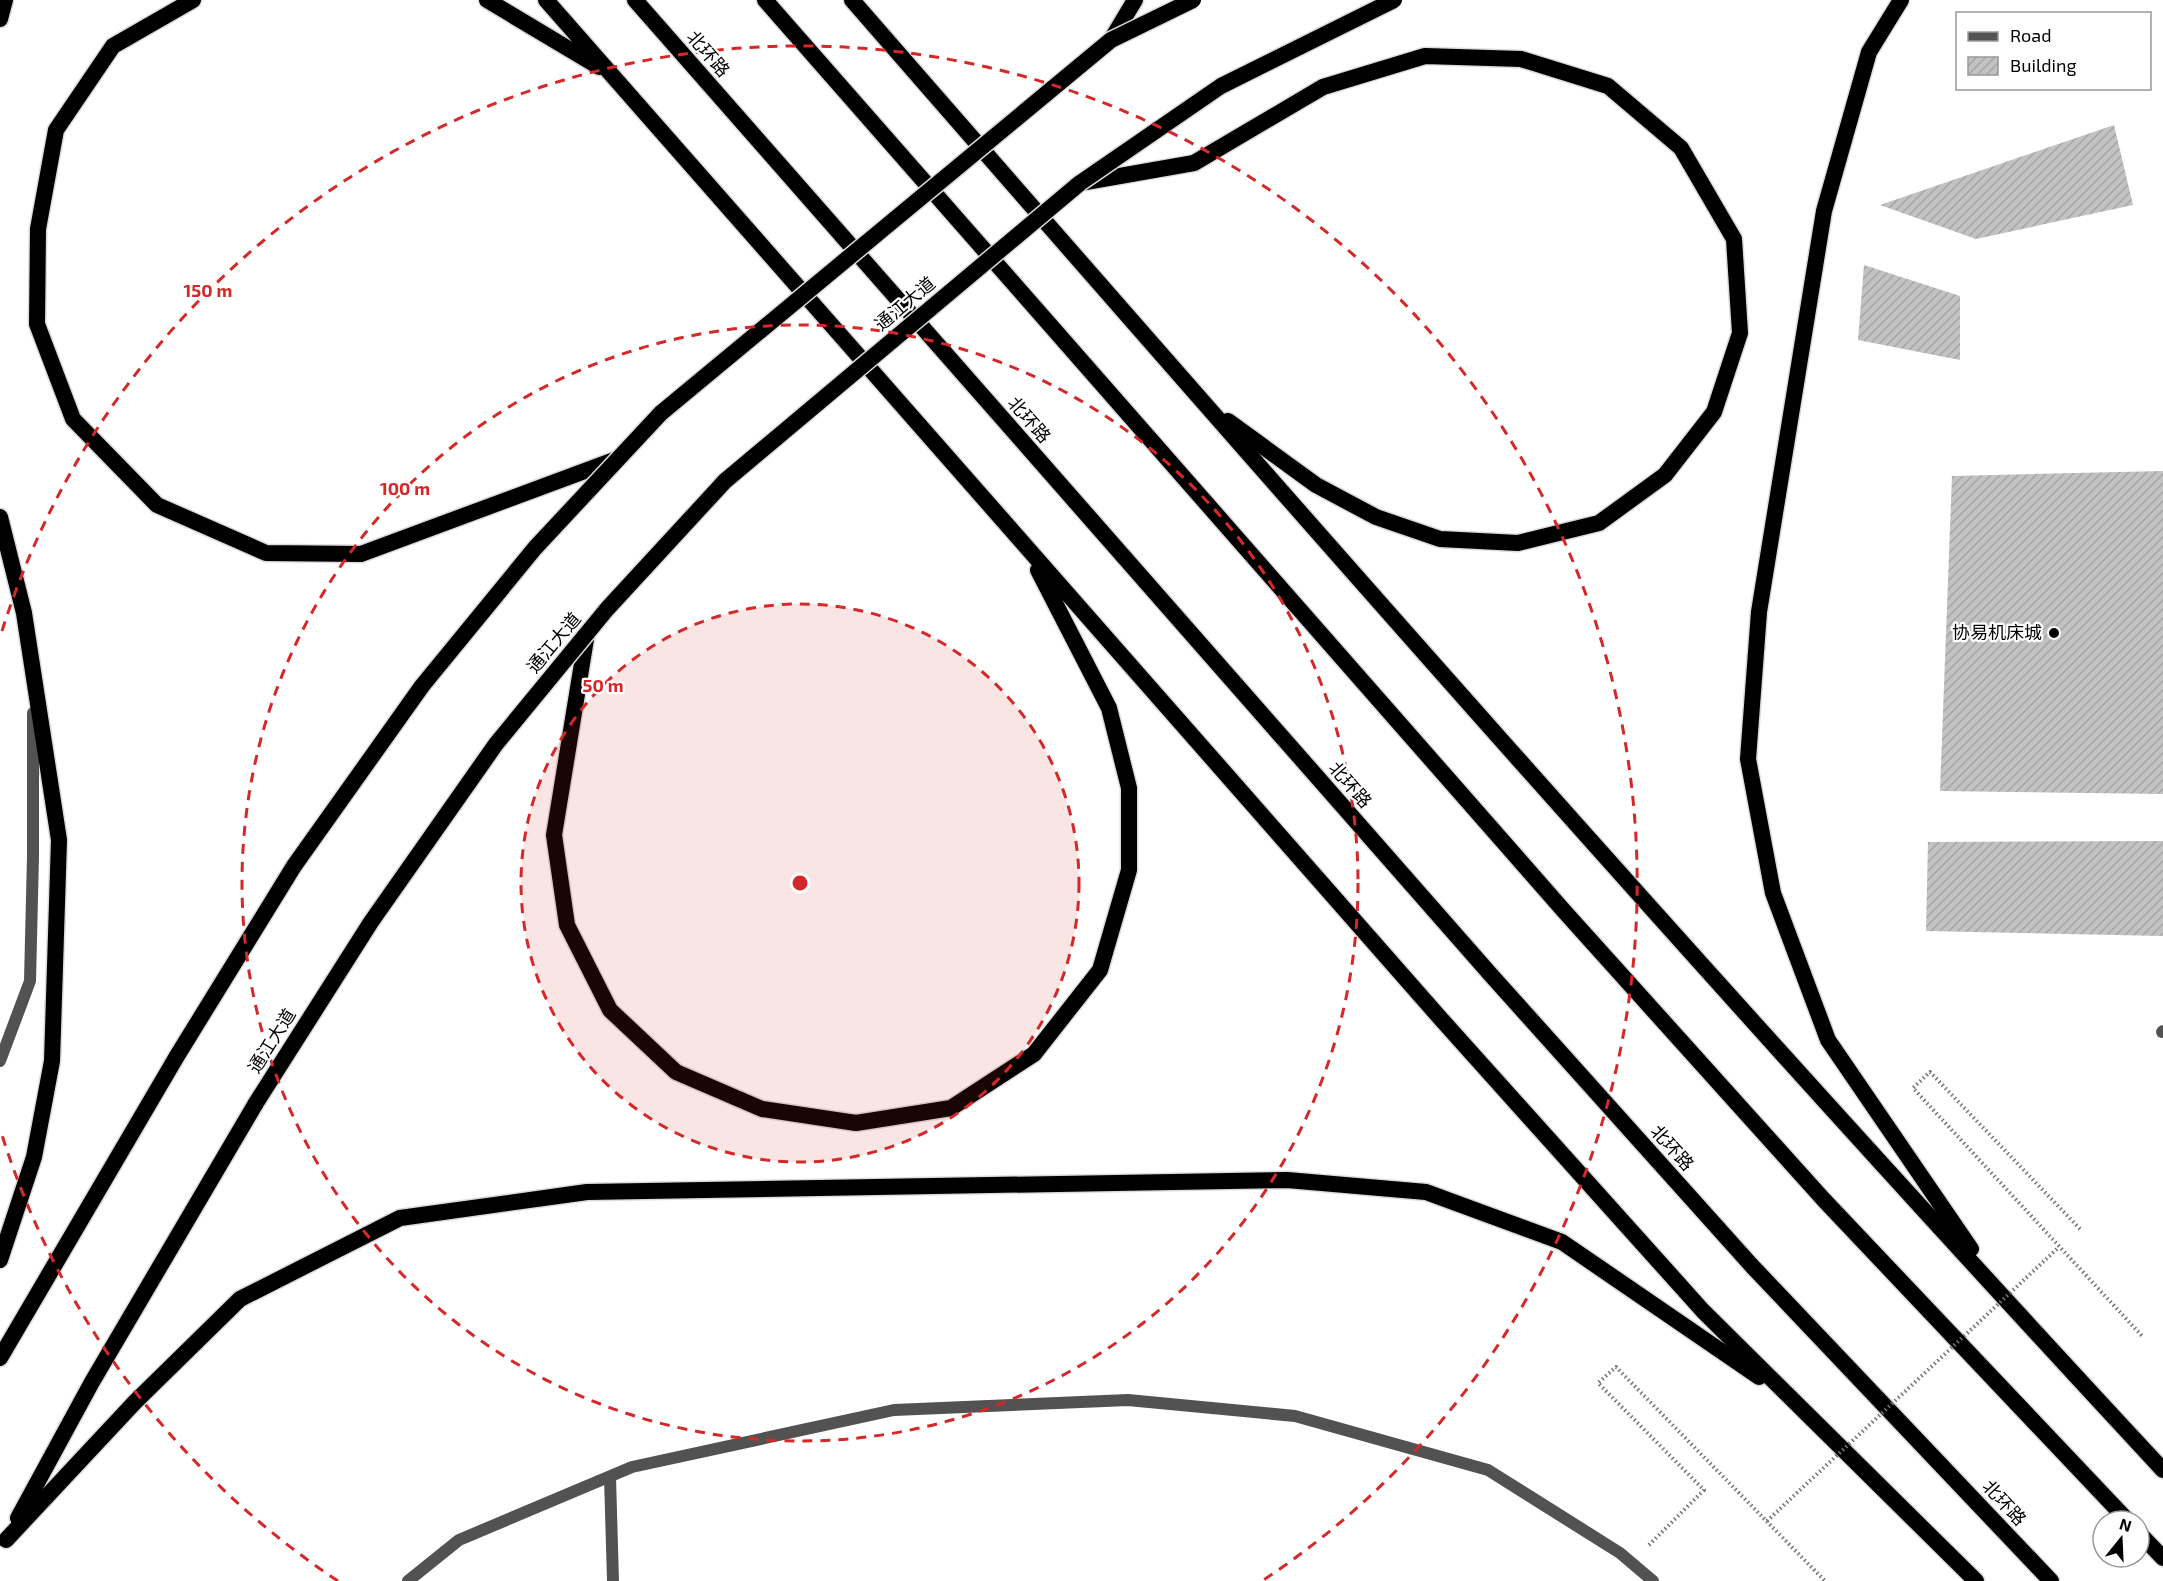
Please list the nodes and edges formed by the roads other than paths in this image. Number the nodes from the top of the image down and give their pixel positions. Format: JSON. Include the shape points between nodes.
{"nodes":[{"id":1,"x":5,"y":0,"type":"edge"},
{"id":2,"x":192,"y":0,"type":"edge"},
{"id":3,"x":487,"y":0,"type":"edge"},
{"id":4,"x":546,"y":0,"type":"edge"},
{"id":5,"x":635,"y":0,"type":"edge"},
{"id":6,"x":765,"y":0,"type":"edge"},
{"id":7,"x":852,"y":0,"type":"edge"},
{"id":8,"x":1135,"y":0,"type":"edge"},
{"id":9,"x":1193,"y":0,"type":"edge"},
{"id":10,"x":1394,"y":0,"type":"edge"},
{"id":11,"x":1901,"y":0,"type":"edge"},
{"id":12,"x":0,"y":19,"type":"edge"},
{"id":13,"x":1111,"y":40,"type":"junction"},
{"id":14,"x":612,"y":75,"type":"junction"},
{"id":15,"x":1080,"y":183,"type":"junction"},
{"id":16,"x":1203,"y":403,"type":"junction"},
{"id":17,"x":617,"y":459,"type":"junction"},
{"id":18,"x":0,"y":517,"type":"edge"},
{"id":19,"x":1027,"y":548,"type":"junction"},
{"id":20,"x":587,"y":633,"type":"junction"},
{"id":21,"x":33,"y":673,"type":"junction"},
{"id":22,"x":0,"y":1061,"type":"edge"},
{"id":23,"x":0,"y":1260,"type":"edge"},
{"id":24,"x":2004,"y":1297,"type":"junction"},
{"id":25,"x":0,"y":1358,"type":"edge"},
{"id":26,"x":1795,"y":1402,"type":"junction"},
{"id":27,"x":2147,"y":1452,"type":"junction"},
{"id":28,"x":2163,"y":1470,"type":"edge"},
{"id":29,"x":2163,"y":1476,"type":"edge"},
{"id":30,"x":610,"y":1477,"type":"junction"},
{"id":31,"x":2117,"y":1509,"type":"edge"},
{"id":32,"x":3,"y":1545,"type":"edge"},
{"id":33,"x":2151,"y":1546,"type":"edge"},
{"id":34,"x":2163,"y":1558,"type":"edge"},
{"id":35,"x":408,"y":1581,"type":"edge"},
{"id":36,"x":612,"y":1581,"type":"edge"},
{"id":37,"x":1653,"y":1581,"type":"edge"},
{"id":38,"x":1976,"y":1581,"type":"edge"},
{"id":39,"x":2051,"y":1581,"type":"edge"}],
"edges":[{"from":1,"to":12,"type":"highway"},
{"from":2,"to":17,"type":"highway","via":[[113,46],[56,130],[38,229],[37,324],[73,419],[157,505],[266,553],[361,554]]},
{"from":3,"to":14,"type":"highway"},
{"from":4,"to":14,"type":"highway"},
{"from":5,"to":39,"type":"highway","name":"北环路","via":[[1506,993],[1752,1266]]},
{"from":6,"to":31,"type":"highway","via":[[1572,919],[1824,1200]]},
{"from":7,"to":16,"type":"highway"},
{"from":8,"to":13,"type":"highway"},
{"from":9,"to":13,"type":"highway","bridge":true},
{"from":10,"to":15,"type":"highway","name":"通江大道","bridge":true,"via":[[1221,86]]},
{"from":11,"to":24,"type":"highway","via":[[1869,52],[1824,211],[1759,612],[1748,759],[1773,893],[1828,1040]]},
{"from":13,"to":17,"type":"highway","bridge":true,"via":[[661,414]]},
{"from":14,"to":19,"type":"highway"},
{"from":15,"to":16,"type":"highway","via":[[1194,164],[1323,87],[1425,56],[1521,59],[1608,86],[1681,148],[1734,239],[1740,333],[1714,412],[1665,475],[1599,523],[1518,543],[1440,539],[1376,517],[1316,485]]},
{"from":15,"to":20,"type":"highway","name":"通江大道","bridge":true,"via":[[725,481]]},
{"from":16,"to":24,"type":"highway","via":[[1653,910]]},
{"from":17,"to":25,"type":"highway","bridge":true,"via":[[535,548],[422,686],[294,866]]},
{"from":18,"to":21,"type":"highway","via":[[24,613]]},
{"from":19,"to":20,"type":"highway","via":[[1109,708],[1129,788],[1129,870],[1100,970],[1034,1054],[951,1108],[856,1123],[762,1109],[676,1072],[610,1010],[567,925],[554,835]]},
{"from":19,"to":26,"type":"highway","via":[[1647,1249]]},
{"from":20,"to":32,"type":"highway","name":"通江大道","bridge":true,"via":[[496,744],[371,922],[256,1103],[92,1382]]},
{"from":21,"to":22,"type":"street","via":[[30,981]]},
{"from":21,"to":23,"type":"highway","via":[[59,840],[52,1061],[34,1157]]},
{"from":24,"to":27,"type":"highway"},
{"from":26,"to":32,"type":"highway","via":[[1562,1242],[1426,1192],[1287,1180],[587,1192],[400,1218],[240,1299],[135,1402]]},
{"from":26,"to":38,"type":"highway"},
{"from":27,"to":28,"type":"highway"},
{"from":27,"to":29,"type":"highway"},
{"from":30,"to":35,"type":"street","via":[[459,1540]]},
{"from":30,"to":36,"type":"street"},
{"from":30,"to":37,"type":"street","via":[[632,1467],[894,1410],[1128,1400],[1295,1416],[1488,1470],[1620,1553]]},
{"from":33,"to":34,"type":"highway"}]}
